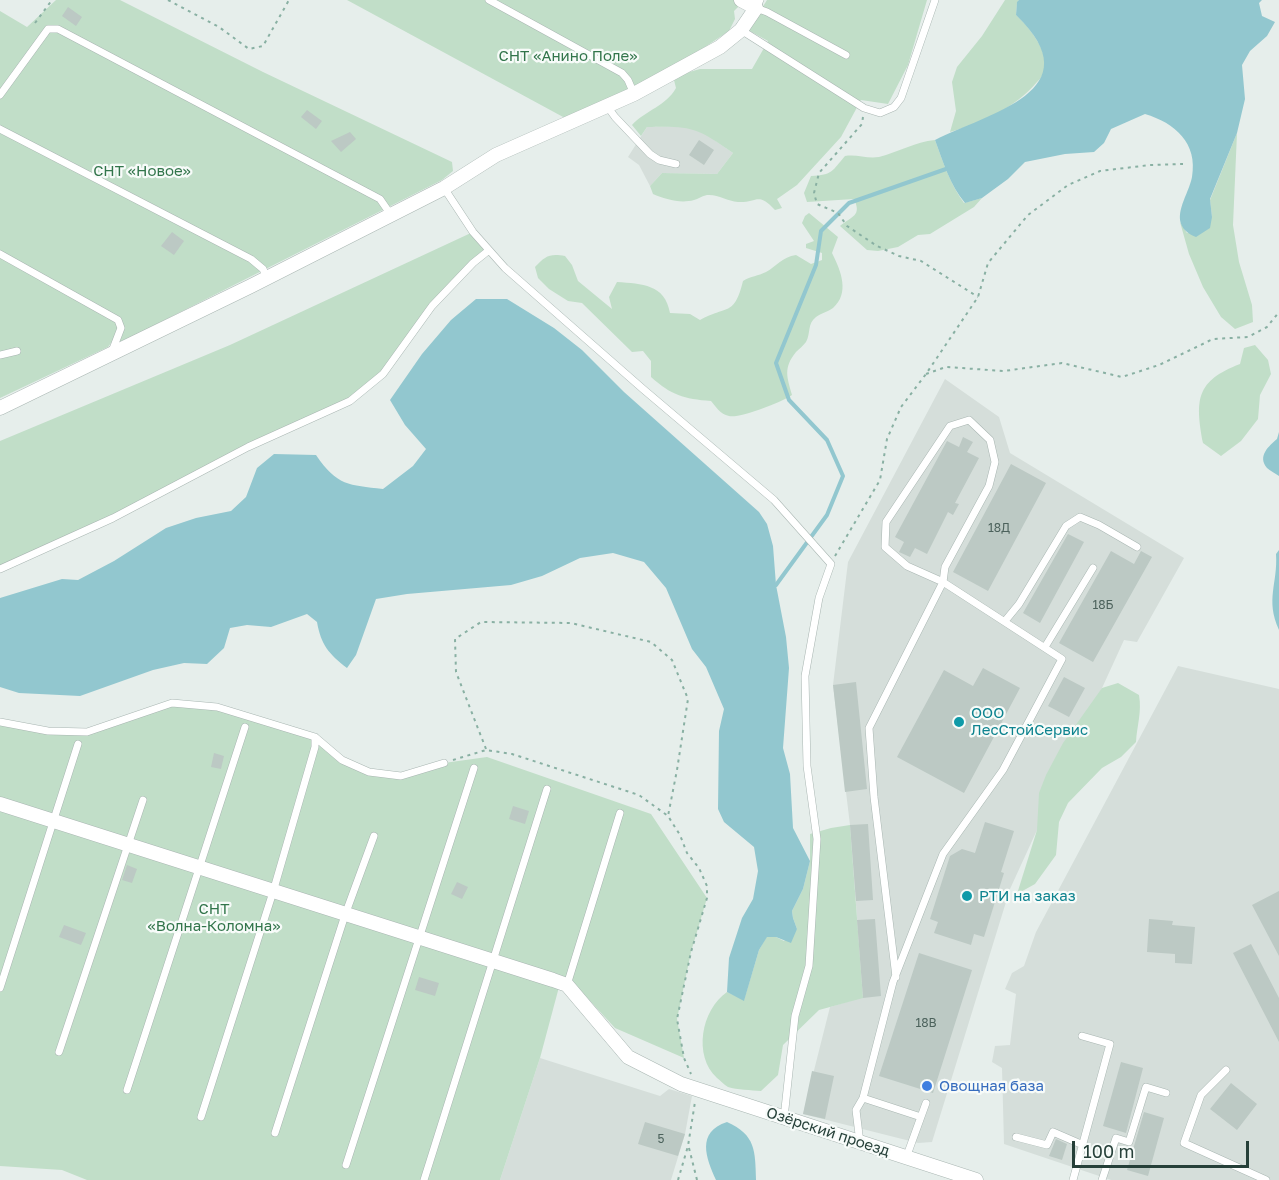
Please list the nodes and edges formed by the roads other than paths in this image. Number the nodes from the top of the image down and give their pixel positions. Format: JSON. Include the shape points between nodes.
{"nodes":[{"id":1,"x":489,"y":0,"type":"edge"},
{"id":2,"x":741,"y":0,"type":"edge"},
{"id":3,"x":935,"y":0,"type":"edge"},
{"id":4,"x":758,"y":4,"type":"edge"},
{"id":5,"x":741,"y":30,"type":"junction"},
{"id":6,"x":846,"y":55,"type":"dead end"},
{"id":7,"x":634,"y":94,"type":"junction"},
{"id":8,"x":0,"y":95,"type":"edge"},
{"id":9,"x":607,"y":106,"type":"junction"},
{"id":10,"x":0,"y":129,"type":"edge"},
{"id":11,"x":676,"y":164,"type":"dead end"},
{"id":12,"x":444,"y":188,"type":"junction"},
{"id":13,"x":391,"y":215,"type":"junction"},
{"id":14,"x":488,"y":251,"type":"junction"},
{"id":15,"x":0,"y":254,"type":"edge"},
{"id":16,"x":267,"y":278,"type":"junction"},
{"id":17,"x":17,"y":351,"type":"dead end"},
{"id":18,"x":111,"y":354,"type":"junction"},
{"id":19,"x":0,"y":356,"type":"edge"},
{"id":20,"x":0,"y":408,"type":"edge"},
{"id":21,"x":1137,"y":547,"type":"dead end"},
{"id":22,"x":1093,"y":568,"type":"dead end"},
{"id":23,"x":0,"y":569,"type":"edge"},
{"id":24,"x":943,"y":582,"type":"junction"},
{"id":25,"x":1005,"y":621,"type":"junction"},
{"id":26,"x":1045,"y":647,"type":"junction"},
{"id":27,"x":0,"y":722,"type":"edge"},
{"id":28,"x":245,"y":727,"type":"dead end"},
{"id":29,"x":315,"y":737,"type":"junction"},
{"id":30,"x":78,"y":744,"type":"dead end"},
{"id":31,"x":444,"y":763,"type":"road end"},
{"id":32,"x":474,"y":768,"type":"dead end"},
{"id":33,"x":547,"y":789,"type":"dead end"},
{"id":34,"x":142,"y":800,"type":"dead end"},
{"id":35,"x":0,"y":804,"type":"edge"},
{"id":36,"x":620,"y":813,"type":"dead end"},
{"id":37,"x":54,"y":822,"type":"junction"},
{"id":38,"x":374,"y":836,"type":"dead end"},
{"id":39,"x":127,"y":844,"type":"junction"},
{"id":40,"x":199,"y":868,"type":"junction"},
{"id":41,"x":273,"y":892,"type":"junction"},
{"id":42,"x":345,"y":915,"type":"junction"},
{"id":43,"x":419,"y":938,"type":"junction"},
{"id":44,"x":493,"y":961,"type":"junction"},
{"id":45,"x":896,"y":977,"type":"junction"},
{"id":46,"x":567,"y":985,"type":"junction"},
{"id":47,"x":0,"y":988,"type":"edge"},
{"id":48,"x":1082,"y":1036,"type":"dead end"},
{"id":49,"x":59,"y":1052,"type":"dead end"},
{"id":50,"x":1227,"y":1070,"type":"dead end"},
{"id":51,"x":127,"y":1090,"type":"dead end"},
{"id":52,"x":1166,"y":1093,"type":"dead end"},
{"id":53,"x":863,"y":1098,"type":"junction"},
{"id":54,"x":926,"y":1103,"type":"dead end"},
{"id":55,"x":201,"y":1117,"type":"dead end"},
{"id":56,"x":921,"y":1117,"type":"junction"},
{"id":57,"x":784,"y":1118,"type":"junction"},
{"id":58,"x":275,"y":1133,"type":"dead end"},
{"id":59,"x":1016,"y":1137,"type":"dead end"},
{"id":60,"x":860,"y":1143,"type":"junction"},
{"id":61,"x":1083,"y":1145,"type":"junction"},
{"id":62,"x":906,"y":1158,"type":"junction"},
{"id":63,"x":346,"y":1165,"type":"dead end"},
{"id":64,"x":424,"y":1180,"type":"edge"},
{"id":65,"x":976,"y":1180,"type":"edge"},
{"id":66,"x":1073,"y":1180,"type":"edge"},
{"id":67,"x":1102,"y":1180,"type":"edge"},
{"id":68,"x":1266,"y":1180,"type":"edge"}],
"edges":[{"from":1,"to":7,"type":"lane","via":[[622,73]]},
{"from":2,"to":4,"type":"street"},
{"from":3,"to":5,"type":"lane","via":[[901,98],[894,107],[880,113],[864,108]]},
{"from":4,"to":5,"type":"street"},
{"from":4,"to":6,"type":"lane"},
{"from":5,"to":7,"type":"street","via":[[720,47]]},
{"from":7,"to":9,"type":"street"},
{"from":8,"to":13,"type":"lane","via":[[48,29],[58,28],[380,198]]},
{"from":9,"to":11,"type":"lane","via":[[651,154]]},
{"from":9,"to":12,"type":"street","via":[[496,154]]},
{"from":10,"to":16,"type":"lane","via":[[251,259]]},
{"from":12,"to":13,"type":"street"},
{"from":12,"to":14,"type":"lane"},
{"from":13,"to":16,"type":"street"},
{"from":14,"to":23,"type":"lane","via":[[432,306],[383,374],[350,401]]},
{"from":14,"to":57,"type":"lane","via":[[774,500],[831,564],[819,598],[805,676],[807,766],[817,839],[809,966],[795,1016]]},
{"from":15,"to":18,"type":"lane","via":[[118,320],[121,328]]},
{"from":16,"to":18,"type":"street"},
{"from":17,"to":19,"type":"lane"},
{"from":18,"to":20,"type":"street"},
{"from":21,"to":25,"type":"lane","via":[[1080,518],[1066,526]]},
{"from":22,"to":26,"type":"lane"},
{"from":24,"to":24,"type":"lane","via":[[907,566],[885,547],[886,522],[950,426],[969,420],[990,440],[995,462],[989,486],[945,567]]},
{"from":24,"to":25,"type":"lane"},
{"from":24,"to":45,"type":"lane","via":[[869,728]]},
{"from":25,"to":26,"type":"lane"},
{"from":26,"to":45,"type":"lane","via":[[1062,659],[1003,770],[943,854]]},
{"from":27,"to":29,"type":"lane","via":[[48,731],[87,732],[172,703],[217,707]]},
{"from":28,"to":40,"type":"lane"},
{"from":29,"to":31,"type":"lane","via":[[342,760],[369,772],[401,776]]},
{"from":29,"to":41,"type":"lane"},
{"from":30,"to":37,"type":"lane"},
{"from":32,"to":43,"type":"lane"},
{"from":33,"to":44,"type":"lane"},
{"from":34,"to":39,"type":"lane"},
{"from":35,"to":37,"type":"street"},
{"from":36,"to":46,"type":"lane"},
{"from":37,"to":39,"type":"street"},
{"from":37,"to":47,"type":"lane"},
{"from":38,"to":42,"type":"lane"},
{"from":39,"to":40,"type":"street"},
{"from":39,"to":49,"type":"lane"},
{"from":40,"to":41,"type":"street"},
{"from":40,"to":51,"type":"lane"},
{"from":41,"to":42,"type":"street"},
{"from":41,"to":55,"type":"lane"},
{"from":42,"to":43,"type":"street"},
{"from":42,"to":58,"type":"lane"},
{"from":43,"to":44,"type":"street"},
{"from":43,"to":63,"type":"lane"},
{"from":44,"to":46,"type":"street"},
{"from":44,"to":64,"type":"lane"},
{"from":45,"to":53,"type":"lane"},
{"from":46,"to":57,"type":"street","name":"Озёрский проезд","via":[[628,1057],[681,1083]]},
{"from":48,"to":61,"type":"lane","via":[[1110,1044]]},
{"from":50,"to":68,"type":"lane","via":[[1201,1095],[1184,1143]]},
{"from":52,"to":67,"type":"lane","via":[[1146,1087],[1129,1142],[1116,1138]]},
{"from":53,"to":56,"type":"lane"},
{"from":53,"to":60,"type":"lane","via":[[856,1110]]},
{"from":54,"to":56,"type":"lane"},
{"from":56,"to":62,"type":"lane"},
{"from":57,"to":60,"type":"street","name":"Озёрский проезд"},
{"from":59,"to":61,"type":"lane","via":[[1047,1145],[1053,1132]]},
{"from":60,"to":62,"type":"street","name":"Озёрский проезд"},
{"from":61,"to":66,"type":"lane"},
{"from":62,"to":65,"type":"street","name":"Озёрский проезд"}]}
